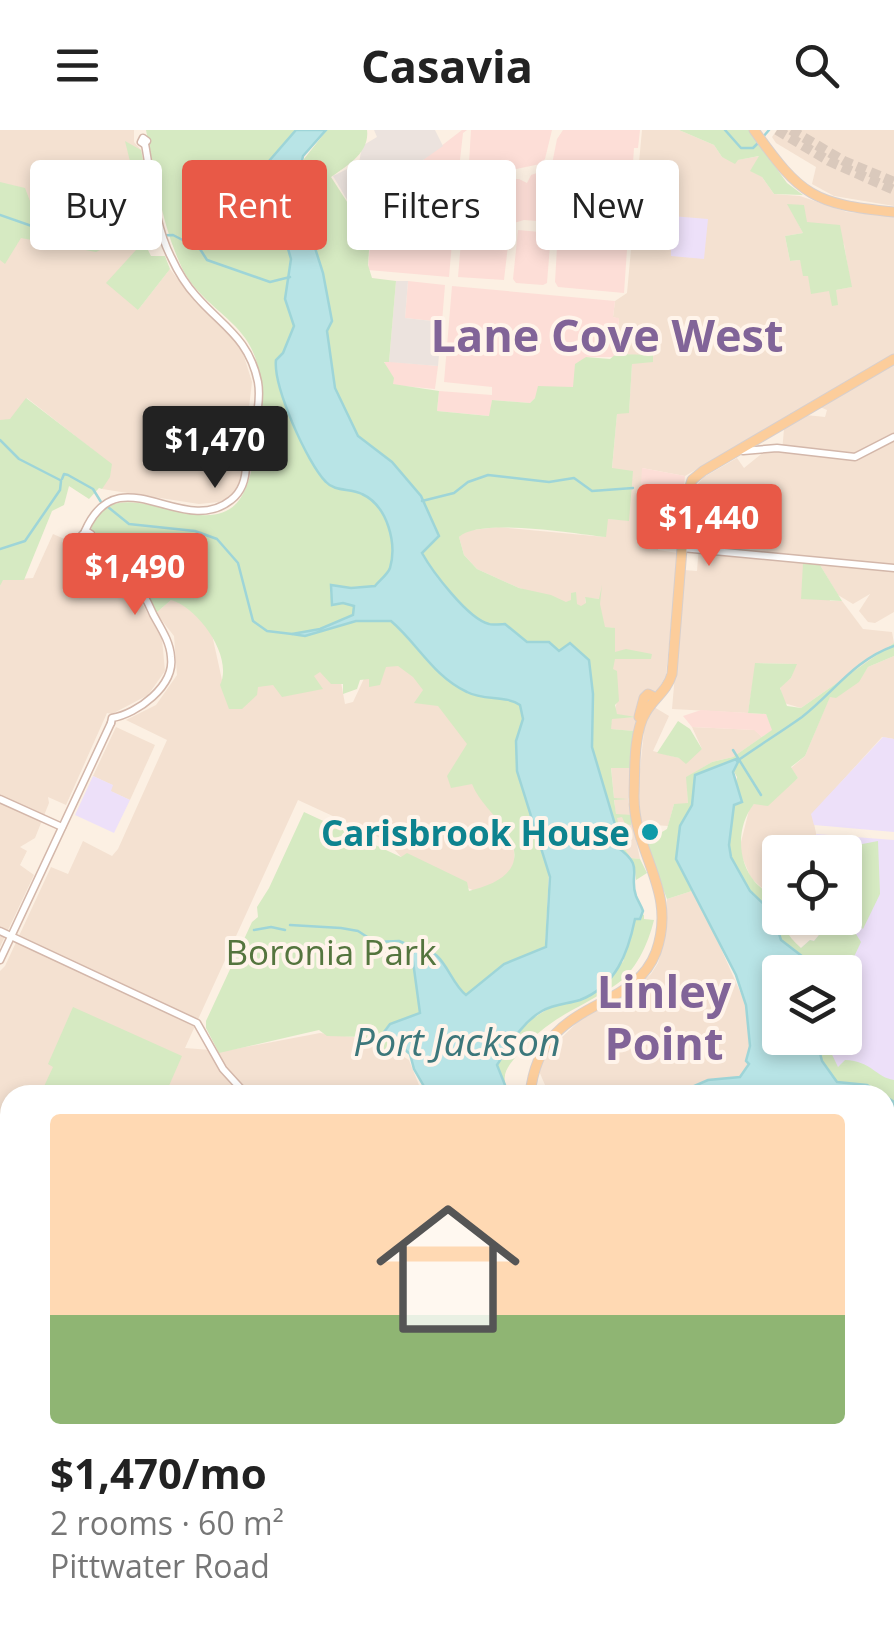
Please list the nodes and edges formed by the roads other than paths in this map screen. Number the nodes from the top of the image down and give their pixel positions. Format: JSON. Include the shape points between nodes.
{"nodes":[{"id":1,"x":756,"y":130,"type":"edge"},
{"id":2,"x":144,"y":137,"type":"edge"},
{"id":3,"x":894,"y":211,"type":"edge"},
{"id":4,"x":894,"y":359,"type":"edge"},
{"id":5,"x":894,"y":437,"type":"edge"},
{"id":6,"x":758,"y":439,"type":"junction"},
{"id":7,"x":777,"y":448,"type":"junction"},
{"id":8,"x":741,"y":450,"type":"junction"},
{"id":9,"x":682,"y":548,"type":"junction"},
{"id":10,"x":894,"y":568,"type":"edge"},
{"id":11,"x":675,"y":631,"type":"junction"},
{"id":12,"x":658,"y":700,"type":"junction"},
{"id":13,"x":0,"y":798,"type":"edge"},
{"id":14,"x":62,"y":830,"type":"junction"},
{"id":15,"x":0,"y":931,"type":"edge"},
{"id":16,"x":12,"y":936,"type":"junction"},
{"id":17,"x":0,"y":960,"type":"edge"},
{"id":18,"x":239,"y":1085,"type":"edge"},
{"id":19,"x":529,"y":1085,"type":"edge"},
{"id":20,"x":531,"y":1085,"type":"edge"}],
"edges":[{"from":1,"to":3,"type":"main road","via":[[811,192],[842,206]]},
{"from":2,"to":14,"type":"main road","via":[[163,236],[191,291],[230,327],[249,357],[258,399],[242,491],[224,507],[200,513],[121,499],[94,516],[87,534],[90,556],[101,572],[142,592],[172,658],[156,692],[114,720]]},
{"from":4,"to":6,"type":"main road"},
{"from":5,"to":7,"type":"main road","via":[[855,457]]},
{"from":6,"to":7,"type":"main road"},
{"from":6,"to":8,"type":"main road"},
{"from":7,"to":8,"type":"main road"},
{"from":8,"to":9,"type":"main road","via":[[700,472],[690,485]]},
{"from":9,"to":10,"type":"main road"},
{"from":9,"to":11,"type":"main road"},
{"from":11,"to":12,"type":"main road"},
{"from":11,"to":12,"type":"main road","via":[[668,684]]},
{"from":12,"to":19,"type":"main road","via":[[644,697],[632,803],[659,900],[654,944],[631,980],[582,1007],[546,1039]]},
{"from":12,"to":20,"type":"main road","via":[[641,724],[634,795],[662,896],[656,950],[635,981],[554,1035]]},
{"from":13,"to":14,"type":"main road"},
{"from":14,"to":16,"type":"main road"},
{"from":15,"to":16,"type":"main road"},
{"from":16,"to":17,"type":"main road"},
{"from":16,"to":18,"type":"main road","via":[[197,1023]]}]}
